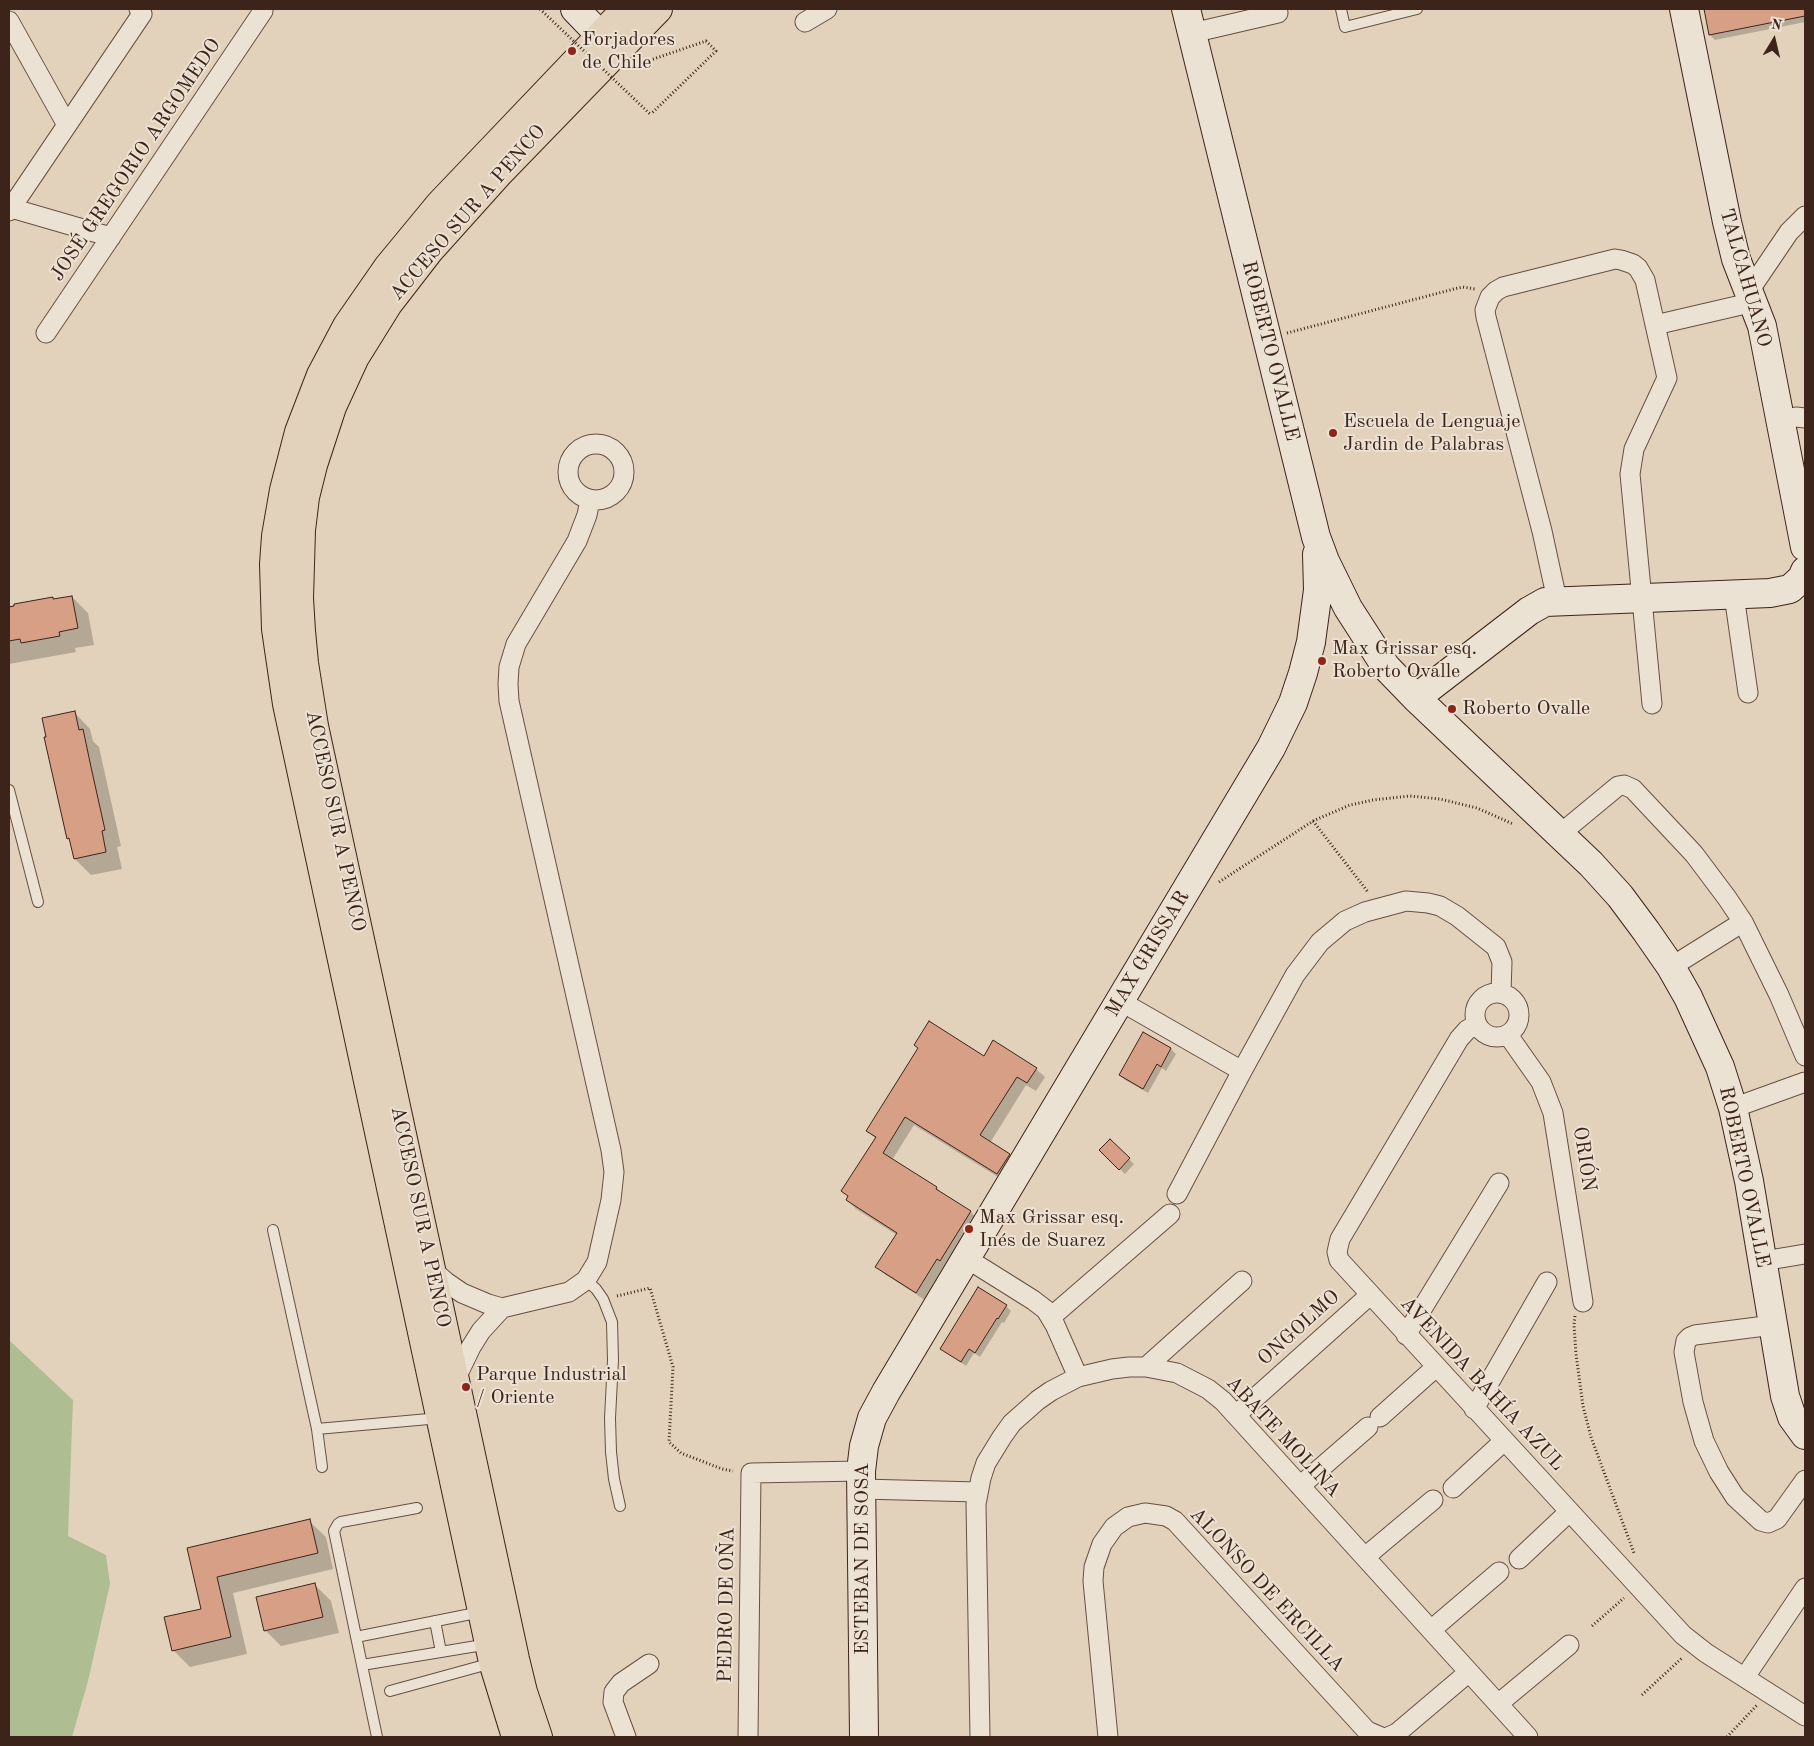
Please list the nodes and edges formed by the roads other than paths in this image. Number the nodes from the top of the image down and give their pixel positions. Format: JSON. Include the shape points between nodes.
{"nodes":[{"id":1,"x":139,"y":9,"type":"edge"},
{"id":2,"x":575,"y":9,"type":"edge"},
{"id":3,"x":626,"y":9,"type":"edge"},
{"id":4,"x":658,"y":9,"type":"edge"},
{"id":5,"x":826,"y":9,"type":"edge"},
{"id":6,"x":1341,"y":9,"type":"edge"},
{"id":7,"x":1418,"y":9,"type":"edge"},
{"id":8,"x":1684,"y":9,"type":"edge"},
{"id":9,"x":262,"y":10,"type":"edge"},
{"id":10,"x":1278,"y":13,"type":"dead end"},
{"id":11,"x":9,"y":21,"type":"edge"},
{"id":12,"x":1189,"y":21,"type":"edge"},
{"id":13,"x":805,"y":22,"type":"dead end"},
{"id":14,"x":601,"y":36,"type":"junction"},
{"id":15,"x":67,"y":125,"type":"junction"},
{"id":16,"x":10,"y":209,"type":"edge"},
{"id":17,"x":1805,"y":216,"type":"edge"},
{"id":18,"x":111,"y":237,"type":"junction"},
{"id":19,"x":1752,"y":297,"type":"junction"},
{"id":20,"x":1655,"y":325,"type":"junction"},
{"id":21,"x":46,"y":333,"type":"dead end"},
{"id":22,"x":1793,"y":419,"type":"edge"},
{"id":23,"x":1799,"y":481,"type":"edge"},
{"id":24,"x":590,"y":500,"type":"dead end"},
{"id":25,"x":1316,"y":537,"type":"junction"},
{"id":26,"x":1805,"y":547,"type":"edge"},
{"id":27,"x":1805,"y":571,"type":"edge"},
{"id":28,"x":1734,"y":595,"type":"junction"},
{"id":29,"x":1643,"y":598,"type":"junction"},
{"id":30,"x":1557,"y":600,"type":"junction"},
{"id":31,"x":1363,"y":631,"type":"junction"},
{"id":32,"x":1311,"y":642,"type":"junction"},
{"id":33,"x":1748,"y":694,"type":"dead end"},
{"id":34,"x":1416,"y":698,"type":"junction"},
{"id":35,"x":1652,"y":704,"type":"dead end"},
{"id":36,"x":9,"y":790,"type":"edge"},
{"id":37,"x":1560,"y":834,"type":"junction"},
{"id":38,"x":38,"y":902,"type":"dead end"},
{"id":39,"x":1743,"y":922,"type":"junction"},
{"id":40,"x":1671,"y":966,"type":"junction"},
{"id":41,"x":1501,"y":993,"type":"junction"},
{"id":42,"x":1120,"y":1001,"type":"junction"},
{"id":43,"x":1477,"y":1024,"type":"junction"},
{"id":44,"x":1508,"y":1035,"type":"junction"},
{"id":45,"x":1805,"y":1056,"type":"edge"},
{"id":46,"x":1242,"y":1071,"type":"junction"},
{"id":47,"x":1805,"y":1082,"type":"edge"},
{"id":48,"x":1734,"y":1108,"type":"junction"},
{"id":49,"x":1499,"y":1183,"type":"dead end"},
{"id":50,"x":1177,"y":1194,"type":"dead end"},
{"id":51,"x":1170,"y":1214,"type":"dead end"},
{"id":52,"x":273,"y":1230,"type":"dead end"},
{"id":53,"x":1805,"y":1254,"type":"edge"},
{"id":54,"x":966,"y":1258,"type":"junction"},
{"id":55,"x":1763,"y":1261,"type":"junction"},
{"id":56,"x":431,"y":1269,"type":"junction"},
{"id":57,"x":586,"y":1280,"type":"junction"},
{"id":58,"x":1242,"y":1281,"type":"dead end"},
{"id":59,"x":1547,"y":1282,"type":"dead end"},
{"id":60,"x":1370,"y":1295,"type":"junction"},
{"id":61,"x":1583,"y":1302,"type":"road end"},
{"id":62,"x":502,"y":1308,"type":"junction"},
{"id":63,"x":1051,"y":1317,"type":"junction"},
{"id":64,"x":1773,"y":1324,"type":"junction"},
{"id":65,"x":1406,"y":1335,"type":"junction"},
{"id":66,"x":1146,"y":1367,"type":"junction"},
{"id":67,"x":1436,"y":1367,"type":"junction"},
{"id":68,"x":1078,"y":1377,"type":"junction"},
{"id":69,"x":455,"y":1380,"type":"junction"},
{"id":70,"x":1474,"y":1409,"type":"junction"},
{"id":71,"x":1236,"y":1415,"type":"junction"},
{"id":72,"x":441,"y":1418,"type":"junction"},
{"id":73,"x":317,"y":1429,"type":"junction"},
{"id":74,"x":1805,"y":1435,"type":"edge"},
{"id":75,"x":1504,"y":1441,"type":"junction"},
{"id":76,"x":322,"y":1468,"type":"dead end"},
{"id":77,"x":861,"y":1480,"type":"junction"},
{"id":78,"x":1805,"y":1480,"type":"edge"},
{"id":79,"x":1300,"y":1486,"type":"junction"},
{"id":80,"x":1453,"y":1488,"type":"dead end"},
{"id":81,"x":978,"y":1492,"type":"junction"},
{"id":82,"x":1433,"y":1500,"type":"dead end"},
{"id":83,"x":620,"y":1506,"type":"dead end"},
{"id":84,"x":417,"y":1508,"type":"dead end"},
{"id":85,"x":1569,"y":1512,"type":"junction"},
{"id":86,"x":1365,"y":1557,"type":"junction"},
{"id":87,"x":1519,"y":1559,"type":"dead end"},
{"id":88,"x":1499,"y":1572,"type":"dead end"},
{"id":89,"x":1805,"y":1588,"type":"edge"},
{"id":90,"x":482,"y":1611,"type":"junction"},
{"id":91,"x":435,"y":1621,"type":"junction"},
{"id":92,"x":1431,"y":1630,"type":"junction"},
{"id":93,"x":356,"y":1637,"type":"junction"},
{"id":94,"x":1569,"y":1645,"type":"dead end"},
{"id":95,"x":441,"y":1652,"type":"junction"},
{"id":96,"x":491,"y":1653,"type":"junction"},
{"id":97,"x":649,"y":1664,"type":"dead end"},
{"id":98,"x":362,"y":1665,"type":"junction"},
{"id":99,"x":1469,"y":1672,"type":"junction"},
{"id":100,"x":1745,"y":1677,"type":"junction"},
{"id":101,"x":390,"y":1691,"type":"dead end"},
{"id":102,"x":1498,"y":1704,"type":"junction"},
{"id":103,"x":1805,"y":1716,"type":"edge"},
{"id":104,"x":377,"y":1737,"type":"edge"},
{"id":105,"x":516,"y":1737,"type":"edge"},
{"id":106,"x":538,"y":1737,"type":"edge"},
{"id":107,"x":626,"y":1737,"type":"edge"},
{"id":108,"x":748,"y":1737,"type":"edge"},
{"id":109,"x":864,"y":1737,"type":"edge"},
{"id":110,"x":980,"y":1737,"type":"edge"},
{"id":111,"x":1108,"y":1737,"type":"edge"},
{"id":112,"x":1380,"y":1737,"type":"edge"},
{"id":113,"x":1388,"y":1737,"type":"edge"},
{"id":114,"x":1528,"y":1737,"type":"edge"}],
"edges":[{"from":1,"to":15,"type":"street","via":[[142,14]]},
{"from":2,"to":14,"type":"street"},
{"from":3,"to":14,"type":"main road","name":"ACCESO SUR A PENCO"},
{"from":4,"to":56,"type":"main road","name":"ACCESO SUR A PENCO","via":[[500,172],[429,251],[388,304],[355,356],[336,398],[305,497],[299,598],[308,694]]},
{"from":5,"to":13,"type":"street"},
{"from":6,"to":7,"type":"lane","via":[[1345,26]]},
{"from":8,"to":19,"type":"street","name":"TALCAHUANO","via":[[1727,222],[1736,259]]},
{"from":9,"to":18,"type":"street","name":"JOSÉ GREGORIO ARGOMEDO"},
{"from":10,"to":12,"type":"street"},
{"from":11,"to":15,"type":"street"},
{"from":12,"to":25,"type":"street","name":"ROBERTO OVALLE"},
{"from":14,"to":72,"type":"main road","name":"ACCESO SUR A PENCO","via":[[440,204],[388,267],[352,319],[321,374],[309,403],[288,471],[276,536],[276,629],[287,704]]},
{"from":15,"to":16,"type":"street"},
{"from":16,"to":18,"type":"street"},
{"from":17,"to":19,"type":"street","via":[[1789,232]]},
{"from":18,"to":21,"type":"street","name":"JOSÉ GREGORIO ARGOMEDO"},
{"from":19,"to":20,"type":"street"},
{"from":19,"to":22,"type":"street","name":"TALCAHUANO"},
{"from":20,"to":29,"type":"street","via":[[1667,378],[1634,449],[1630,474]]},
{"from":20,"to":30,"type":"street","via":[[1642,273],[1633,264],[1621,260],[1503,287],[1490,297],[1485,310]]},
{"from":22,"to":23,"type":"street","name":"TALCAHUANO"},
{"from":23,"to":26,"type":"street","name":"TALCAHUANO"},
{"from":24,"to":57,"type":"street","via":[[574,547],[516,644],[508,684],[509,701],[613,1161],[613,1186],[606,1226],[597,1262]]},
{"from":25,"to":31,"type":"street","name":"ROBERTO OVALLE","via":[[1336,585]]},
{"from":25,"to":32,"type":"street","name":"MAX GRISSAR","via":[[1318,590]]},
{"from":27,"to":28,"type":"street","via":[[1796,584],[1782,592]]},
{"from":28,"to":29,"type":"street"},
{"from":28,"to":33,"type":"street"},
{"from":29,"to":30,"type":"street"},
{"from":29,"to":35,"type":"street"},
{"from":30,"to":34,"type":"street","via":[[1536,606]]},
{"from":31,"to":32,"type":"street","via":[[1334,626]]},
{"from":31,"to":34,"type":"street","name":"ROBERTO OVALLE","via":[[1386,667]]},
{"from":32,"to":42,"type":"street","name":"MAX GRISSAR","via":[[1292,703],[1272,748]]},
{"from":34,"to":37,"type":"street","name":"ROBERTO OVALLE"},
{"from":36,"to":38,"type":"lane"},
{"from":37,"to":39,"type":"street","via":[[1618,786],[1629,786],[1694,854]]},
{"from":37,"to":40,"type":"street","name":"ROBERTO OVALLE","via":[[1620,896]]},
{"from":39,"to":40,"type":"street"},
{"from":39,"to":45,"type":"street","via":[[1780,995]]},
{"from":40,"to":48,"type":"street","name":"ROBERTO OVALLE","via":[[1703,1028]]},
{"from":41,"to":43,"type":"street","via":[[1481,999],[1476,1008]]},
{"from":41,"to":44,"type":"street","via":[[1515,1001],[1520,1012],[1516,1028]]},
{"from":41,"to":46,"type":"street","via":[[1502,962],[1496,947],[1440,906],[1417,901],[1395,903],[1345,921],[1311,952]]},
{"from":42,"to":46,"type":"street"},
{"from":42,"to":54,"type":"street","name":"MAX GRISSAR"},
{"from":43,"to":44,"type":"street","via":[[1490,1036]]},
{"from":43,"to":60,"type":"street","name":"AVENIDA BAHÍA AZUL","via":[[1459,1039],[1340,1238],[1339,1260]]},
{"from":44,"to":61,"type":"street","name":"ORIÓN","via":[[1541,1082],[1553,1113]]},
{"from":46,"to":50,"type":"street"},
{"from":47,"to":48,"type":"street"},
{"from":48,"to":55,"type":"street","name":"ROBERTO OVALLE"},
{"from":49,"to":65,"type":"street"},
{"from":51,"to":63,"type":"street"},
{"from":52,"to":73,"type":"lane"},
{"from":53,"to":55,"type":"street"},
{"from":54,"to":63,"type":"street","via":[[1033,1300]]},
{"from":54,"to":77,"type":"street","name":"ESTEBAN DE SOSA","via":[[879,1405],[867,1432]]},
{"from":55,"to":64,"type":"street","name":"ROBERTO OVALLE"},
{"from":56,"to":62,"type":"street","via":[[462,1293]]},
{"from":56,"to":69,"type":"main road","name":"ACCESO SUR A PENCO"},
{"from":57,"to":62,"type":"street","via":[[559,1296]]},
{"from":57,"to":83,"type":"lane","via":[[603,1299],[613,1335],[610,1452]]},
{"from":58,"to":66,"type":"street"},
{"from":59,"to":70,"type":"street"},
{"from":60,"to":65,"type":"street","name":"AVENIDA BAHÍA AZUL"},
{"from":60,"to":71,"type":"street","name":"ONGOLMO"},
{"from":62,"to":69,"type":"street","via":[[470,1347]]},
{"from":63,"to":68,"type":"street"},
{"from":64,"to":74,"type":"street","name":"ROBERTO OVALLE","via":[[1788,1406]]},
{"from":64,"to":78,"type":"street","via":[[1695,1335],[1686,1341],[1684,1352],[1693,1402],[1704,1441],[1719,1472],[1735,1497],[1761,1521],[1768,1523],[1777,1519]]},
{"from":65,"to":67,"type":"street","name":"AVENIDA BAHÍA AZUL"},
{"from":66,"to":68,"type":"street","name":"ABATE MOLINA","via":[[1112,1369]]},
{"from":66,"to":71,"type":"street","name":"ABATE MOLINA","via":[[1177,1373],[1208,1389]]},
{"from":67,"to":70,"type":"street","name":"AVENIDA BAHÍA AZUL"},
{"from":67,"to":79,"type":"street"},
{"from":68,"to":81,"type":"street","name":"ABATE MOLINA","via":[[1038,1400],[1012,1423],[993,1450]]},
{"from":69,"to":106,"type":"main road","name":"ACCESO SUR A PENCO","via":[[515,1659]]},
{"from":70,"to":75,"type":"street","name":"AVENIDA BAHÍA AZUL"},
{"from":71,"to":79,"type":"street","name":"ABATE MOLINA"},
{"from":72,"to":73,"type":"lane"},
{"from":72,"to":90,"type":"main road","name":"ACCESO SUR A PENCO"},
{"from":73,"to":76,"type":"lane"},
{"from":75,"to":80,"type":"street"},
{"from":75,"to":85,"type":"street","name":"AVENIDA BAHÍA AZUL"},
{"from":77,"to":81,"type":"street"},
{"from":77,"to":108,"type":"street","name":"PEDRO DE OÑA","via":[[752,1473]]},
{"from":77,"to":109,"type":"street","name":"ESTEBAN DE SOSA"},
{"from":79,"to":86,"type":"street","name":"ABATE MOLINA"},
{"from":81,"to":110,"type":"street","name":"ABATE MOLINA"},
{"from":82,"to":86,"type":"street"},
{"from":84,"to":93,"type":"lane","via":[[341,1522],[335,1527]]},
{"from":85,"to":87,"type":"street"},
{"from":85,"to":100,"type":"street","name":"AVENIDA BAHÍA AZUL","via":[[1682,1635]]},
{"from":86,"to":92,"type":"street","name":"ABATE MOLINA"},
{"from":88,"to":92,"type":"street"},
{"from":89,"to":100,"type":"street"},
{"from":90,"to":91,"type":"lane"},
{"from":90,"to":96,"type":"main road","name":"ACCESO SUR A PENCO"},
{"from":91,"to":93,"type":"lane"},
{"from":91,"to":95,"type":"lane"},
{"from":92,"to":99,"type":"street","name":"ABATE MOLINA"},
{"from":93,"to":98,"type":"lane"},
{"from":94,"to":102,"type":"street"},
{"from":95,"to":96,"type":"lane"},
{"from":95,"to":98,"type":"lane"},
{"from":96,"to":101,"type":"lane"},
{"from":96,"to":105,"type":"main road","name":"ACCESO SUR A PENCO"},
{"from":97,"to":107,"type":"street","via":[[621,1682],[614,1692],[614,1706]]},
{"from":98,"to":104,"type":"lane"},
{"from":99,"to":102,"type":"street","name":"ABATE MOLINA"},
{"from":99,"to":113,"type":"street","via":[[1397,1733]]},
{"from":100,"to":103,"type":"street","name":"AVENIDA BAHÍA AZUL"},
{"from":102,"to":114,"type":"street","name":"ABATE MOLINA"},
{"from":111,"to":112,"type":"street","name":"ALONSO DE ERCILLA","via":[[1094,1567],[1102,1544],[1114,1527],[1128,1517],[1145,1513],[1156,1513],[1175,1521],[1367,1731]]}]}
